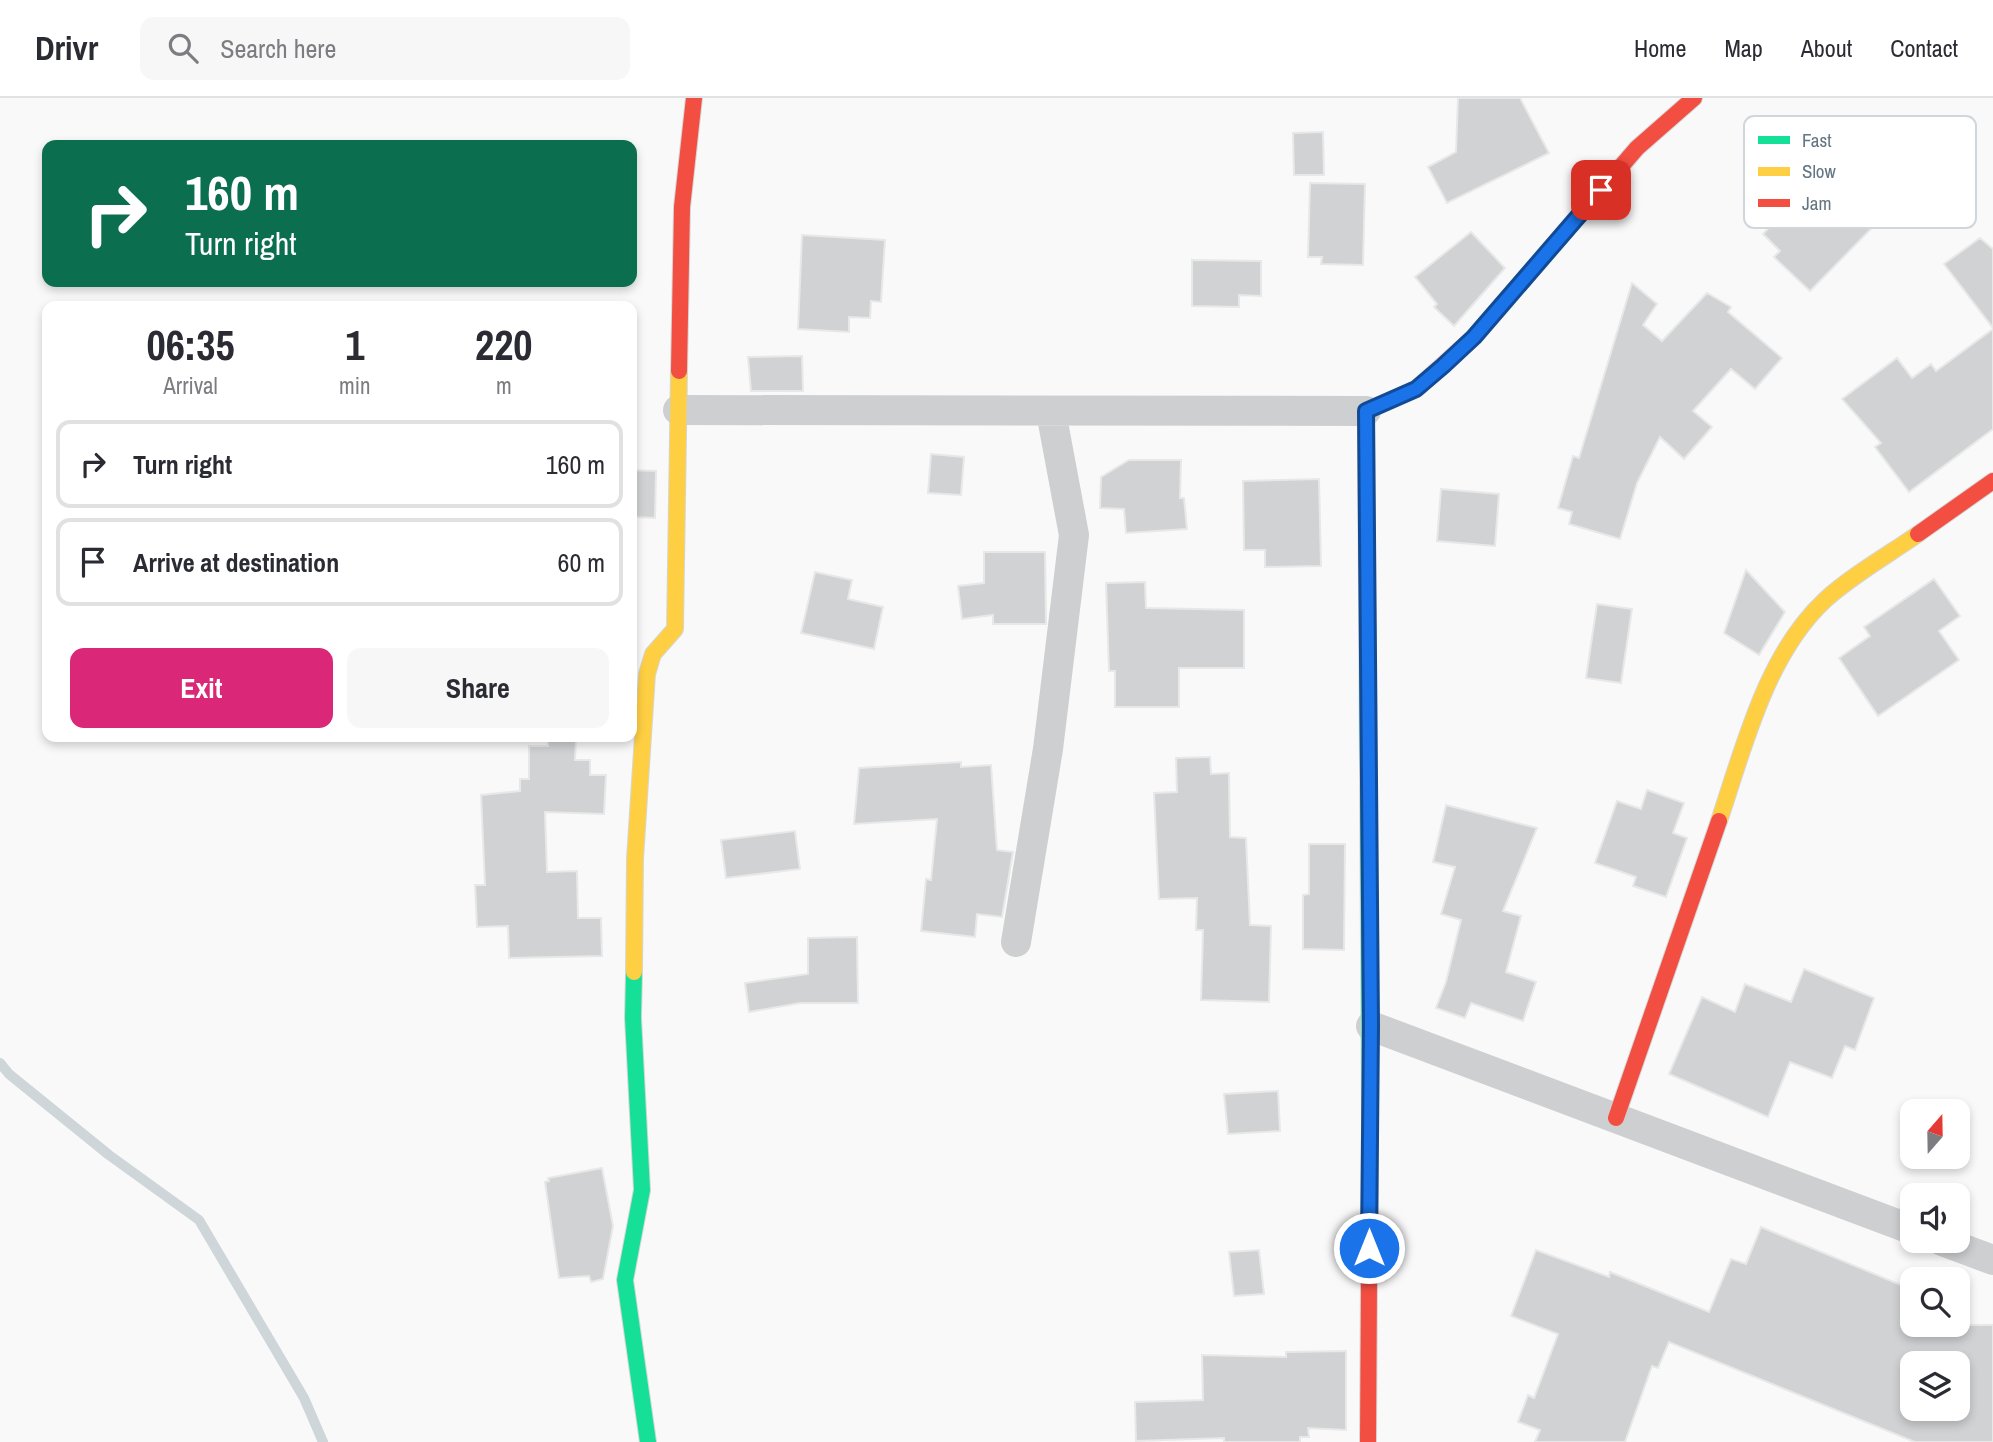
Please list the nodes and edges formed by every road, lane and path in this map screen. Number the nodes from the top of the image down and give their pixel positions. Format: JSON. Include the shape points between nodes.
{"nodes":[{"id":1,"x":694,"y":98,"type":"edge"},
{"id":2,"x":1694,"y":98,"type":"edge"},
{"id":3,"x":678,"y":411,"type":"junction"},
{"id":4,"x":1366,"y":411,"type":"junction"},
{"id":5,"x":1051,"y":412,"type":"junction"},
{"id":6,"x":1993,"y":481,"type":"edge"},
{"id":7,"x":1016,"y":942,"type":"dead end"},
{"id":8,"x":1371,"y":1026,"type":"junction"},
{"id":9,"x":1616,"y":1118,"type":"junction"},
{"id":10,"x":1900,"y":1225,"type":"edge"},
{"id":11,"x":1970,"y":1251,"type":"edge"},
{"id":12,"x":1993,"y":1260,"type":"edge"},
{"id":13,"x":648,"y":1442,"type":"edge"},
{"id":14,"x":1368,"y":1442,"type":"edge"}],
"edges":[{"from":1,"to":3,"type":"street","via":[[682,207]]},
{"from":2,"to":4,"type":"street","via":[[1637,148],[1474,337],[1416,389]]},
{"from":3,"to":5,"type":"street"},
{"from":3,"to":13,"type":"street","via":[[675,629],[653,654],[646,674],[635,859],[634,1017],[642,1190],[625,1280]]},
{"from":4,"to":5,"type":"street"},
{"from":4,"to":8,"type":"street"},
{"from":5,"to":7,"type":"street","via":[[1074,534],[1048,749]]},
{"from":6,"to":9,"type":"street","via":[[1825,600],[1792,641],[1763,692]]},
{"from":8,"to":9,"type":"street"},
{"from":8,"to":14,"type":"street"},
{"from":9,"to":10,"type":"street"},
{"from":11,"to":12,"type":"street"}]}
